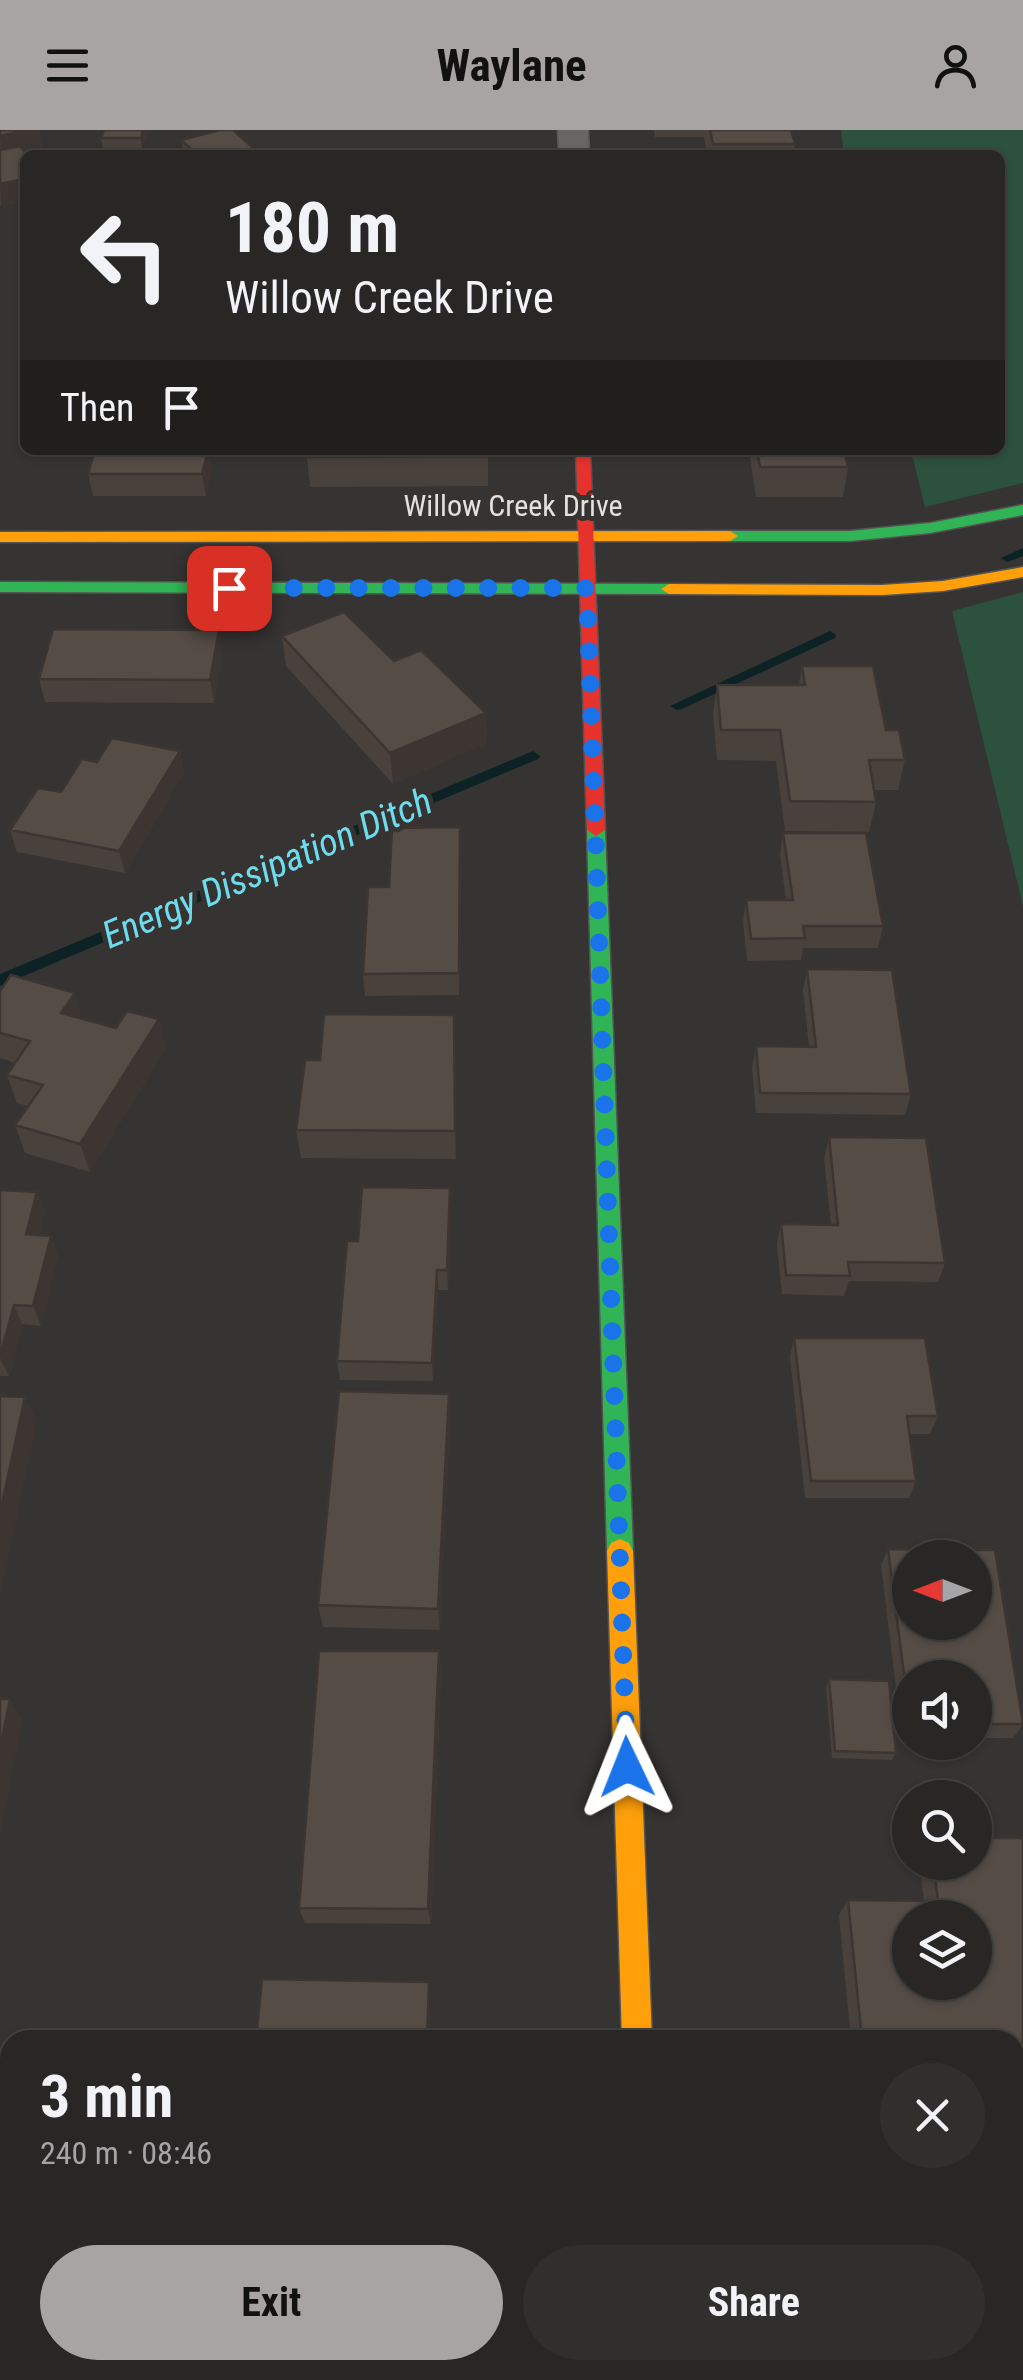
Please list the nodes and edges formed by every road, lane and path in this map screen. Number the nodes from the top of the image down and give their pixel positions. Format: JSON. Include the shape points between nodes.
{"nodes":[{"id":1,"x":583,"y":455,"type":"edge"},
{"id":2,"x":1023,"y":510,"type":"edge"},
{"id":3,"x":586,"y":536,"type":"junction"},
{"id":4,"x":0,"y":537,"type":"edge"},
{"id":5,"x":1023,"y":572,"type":"edge"},
{"id":6,"x":0,"y":588,"type":"edge"},
{"id":7,"x":587,"y":588,"type":"junction"},
{"id":8,"x":636,"y":2030,"type":"edge"}],
"edges":[{"from":1,"to":3,"type":"street"},
{"from":2,"to":3,"type":"street","name":"Willow Creek Drive","via":[[850,536]]},
{"from":3,"to":4,"type":"street","name":"Willow Creek Drive"},
{"from":3,"to":7,"type":"street"},
{"from":5,"to":7,"type":"street","via":[[882,590]]},
{"from":6,"to":7,"type":"street"},
{"from":7,"to":8,"type":"street"}]}
